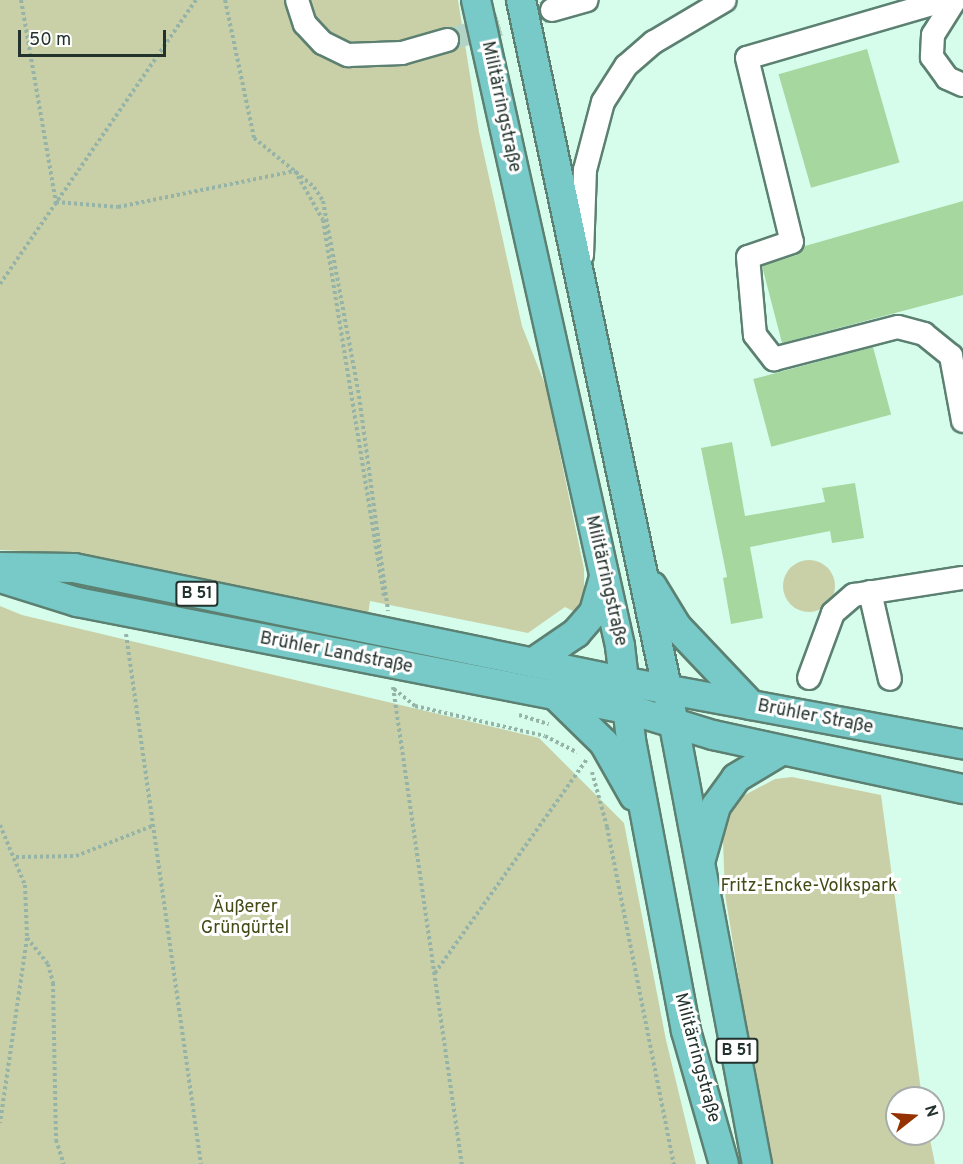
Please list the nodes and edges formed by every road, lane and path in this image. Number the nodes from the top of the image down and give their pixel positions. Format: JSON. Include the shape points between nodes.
{"nodes":[{"id":1,"x":21,"y":0,"type":"edge"},
{"id":2,"x":196,"y":0,"type":"edge"},
{"id":3,"x":225,"y":0,"type":"edge"},
{"id":4,"x":297,"y":0,"type":"edge"},
{"id":5,"x":476,"y":0,"type":"edge"},
{"id":6,"x":521,"y":0,"type":"edge"},
{"id":7,"x":587,"y":0,"type":"edge"},
{"id":8,"x":725,"y":0,"type":"edge"},
{"id":9,"x":946,"y":0,"type":"edge"},
{"id":10,"x":955,"y":0,"type":"edge"},
{"id":11,"x":552,"y":10,"type":"tunnel mouth"},
{"id":12,"x":447,"y":40,"type":"tunnel mouth"},
{"id":13,"x":963,"y":86,"type":"edge"},
{"id":14,"x":295,"y":171,"type":"junction"},
{"id":15,"x":56,"y":202,"type":"junction"},
{"id":16,"x":581,"y":277,"type":"junction"},
{"id":17,"x":0,"y":284,"type":"edge"},
{"id":18,"x":960,"y":387,"type":"edge"},
{"id":19,"x":963,"y":421,"type":"edge"},
{"id":20,"x":0,"y":567,"type":"edge"},
{"id":21,"x":640,"y":567,"type":"junction"},
{"id":22,"x":605,"y":574,"type":"junction"},
{"id":23,"x":0,"y":578,"type":"edge"},
{"id":24,"x":963,"y":578,"type":"edge"},
{"id":25,"x":870,"y":592,"type":"junction"},
{"id":26,"x":126,"y":634,"type":"dead end"},
{"id":27,"x":535,"y":661,"type":"junction"},
{"id":28,"x":809,"y":678,"type":"dead end"},
{"id":29,"x":890,"y":679,"type":"dead end"},
{"id":30,"x":627,"y":682,"type":"junction"},
{"id":31,"x":667,"y":688,"type":"junction"},
{"id":32,"x":555,"y":695,"type":"junction"},
{"id":33,"x":751,"y":705,"type":"junction"},
{"id":34,"x":631,"y":710,"type":"junction"},
{"id":35,"x":673,"y":725,"type":"junction"},
{"id":36,"x":963,"y":744,"type":"edge"},
{"id":37,"x":781,"y":751,"type":"junction"},
{"id":38,"x":588,"y":758,"type":"junction"},
{"id":39,"x":963,"y":789,"type":"edge"},
{"id":40,"x":647,"y":821,"type":"junction"},
{"id":41,"x":0,"y":825,"type":"edge"},
{"id":42,"x":152,"y":826,"type":"junction"},
{"id":43,"x":16,"y":857,"type":"junction"},
{"id":44,"x":700,"y":861,"type":"junction"},
{"id":45,"x":27,"y":938,"type":"junction"},
{"id":46,"x":435,"y":973,"type":"junction"},
{"id":47,"x":0,"y":1123,"type":"edge"},
{"id":48,"x":64,"y":1164,"type":"edge"},
{"id":49,"x":201,"y":1164,"type":"edge"},
{"id":50,"x":462,"y":1164,"type":"edge"},
{"id":51,"x":674,"y":1164,"type":"edge"},
{"id":52,"x":724,"y":1164,"type":"edge"},
{"id":53,"x":757,"y":1164,"type":"edge"}],
"edges":[{"from":1,"to":15,"type":"path"},
{"from":2,"to":15,"type":"path"},
{"from":3,"to":14,"type":"path","via":[[254,138]]},
{"from":4,"to":12,"type":"lane","via":[[311,30],[323,43],[348,56],[402,53]]},
{"from":5,"to":22,"type":"main road","name":"Militärringstraße"},
{"from":6,"to":16,"type":"main road","name":"Militärringstraße"},
{"from":7,"to":11,"type":"lane"},
{"from":8,"to":16,"type":"lane","via":[[654,42],[626,66],[603,102],[585,170]]},
{"from":9,"to":18,"type":"lane","via":[[747,58],[792,242],[748,257],[755,335],[774,359],[898,327],[924,334],[951,356]]},
{"from":10,"to":13,"type":"lane","via":[[933,35],[932,57],[947,78]]},
{"from":14,"to":14,"type":"path","via":[[323,220],[388,612],[360,396],[327,217],[314,187]]},
{"from":14,"to":15,"type":"path","via":[[118,207]]},
{"from":15,"to":17,"type":"path"},
{"from":16,"to":21,"type":"main road","name":"Militärringstraße"},
{"from":18,"to":19,"type":"lane"},
{"from":20,"to":27,"type":"main road","name":"Brühler Landstraße","number":"B 51","via":[[74,568]]},
{"from":21,"to":31,"type":"main road","name":"Militärringstraße"},
{"from":21,"to":33,"type":"main road","via":[[677,627]]},
{"from":22,"to":27,"type":"main road","via":[[594,612],[576,633]]},
{"from":22,"to":30,"type":"main road","name":"Militärringstraße"},
{"from":23,"to":32,"type":"main road","name":"Brühler Landstraße","number":"B 51","via":[[77,602]]},
{"from":24,"to":25,"type":"lane"},
{"from":25,"to":28,"type":"lane","via":[[854,595],[833,613]]},
{"from":25,"to":29,"type":"lane"},
{"from":26,"to":42,"type":"path"},
{"from":27,"to":30,"type":"main road","name":"Brühler Landstraße","number":"B 51"},
{"from":30,"to":31,"type":"main road","name":"Brühler Landstraße","number":"B 51"},
{"from":30,"to":34,"type":"main road","name":"Militärringstraße","number":"B 51"},
{"from":31,"to":33,"type":"main road","name":"Brühler Straße"},
{"from":31,"to":35,"type":"main road","name":"Militärringstraße","number":"B 51"},
{"from":32,"to":34,"type":"main road","name":"Brühler Landstraße","number":"B 51"},
{"from":32,"to":40,"type":"main road","number":"B 51","via":[[604,743]]},
{"from":33,"to":36,"type":"main road","name":"Brühler Straße"},
{"from":34,"to":35,"type":"main road","name":"Brühler Landstraße","number":"B 51"},
{"from":34,"to":40,"type":"main road","name":"Militärringstraße","number":"B 51","via":[[632,740]]},
{"from":35,"to":37,"type":"main road","name":"Brühler Straße"},
{"from":35,"to":44,"type":"main road","name":"Militärringstraße","number":"B 51"},
{"from":37,"to":39,"type":"main road","name":"Brühler Straße"},
{"from":37,"to":44,"type":"main road","number":"B 51","via":[[736,778],[716,806]]},
{"from":38,"to":46,"type":"path"},
{"from":38,"to":46,"type":"path","via":[[545,736],[415,706],[393,689]]},
{"from":38,"to":51,"type":"path","via":[[607,827]]},
{"from":40,"to":52,"type":"main road","name":"Militärringstraße","number":"B 51","via":[[686,1031]]},
{"from":41,"to":43,"type":"path"},
{"from":42,"to":43,"type":"path","via":[[76,856]]},
{"from":42,"to":49,"type":"path"},
{"from":43,"to":45,"type":"path","via":[[25,885]]},
{"from":44,"to":53,"type":"main road","name":"Militärringstraße","number":"B 51"},
{"from":45,"to":47,"type":"path"},
{"from":45,"to":48,"type":"path","via":[[48,964],[53,983],[56,1140]]},
{"from":46,"to":50,"type":"path"}]}
